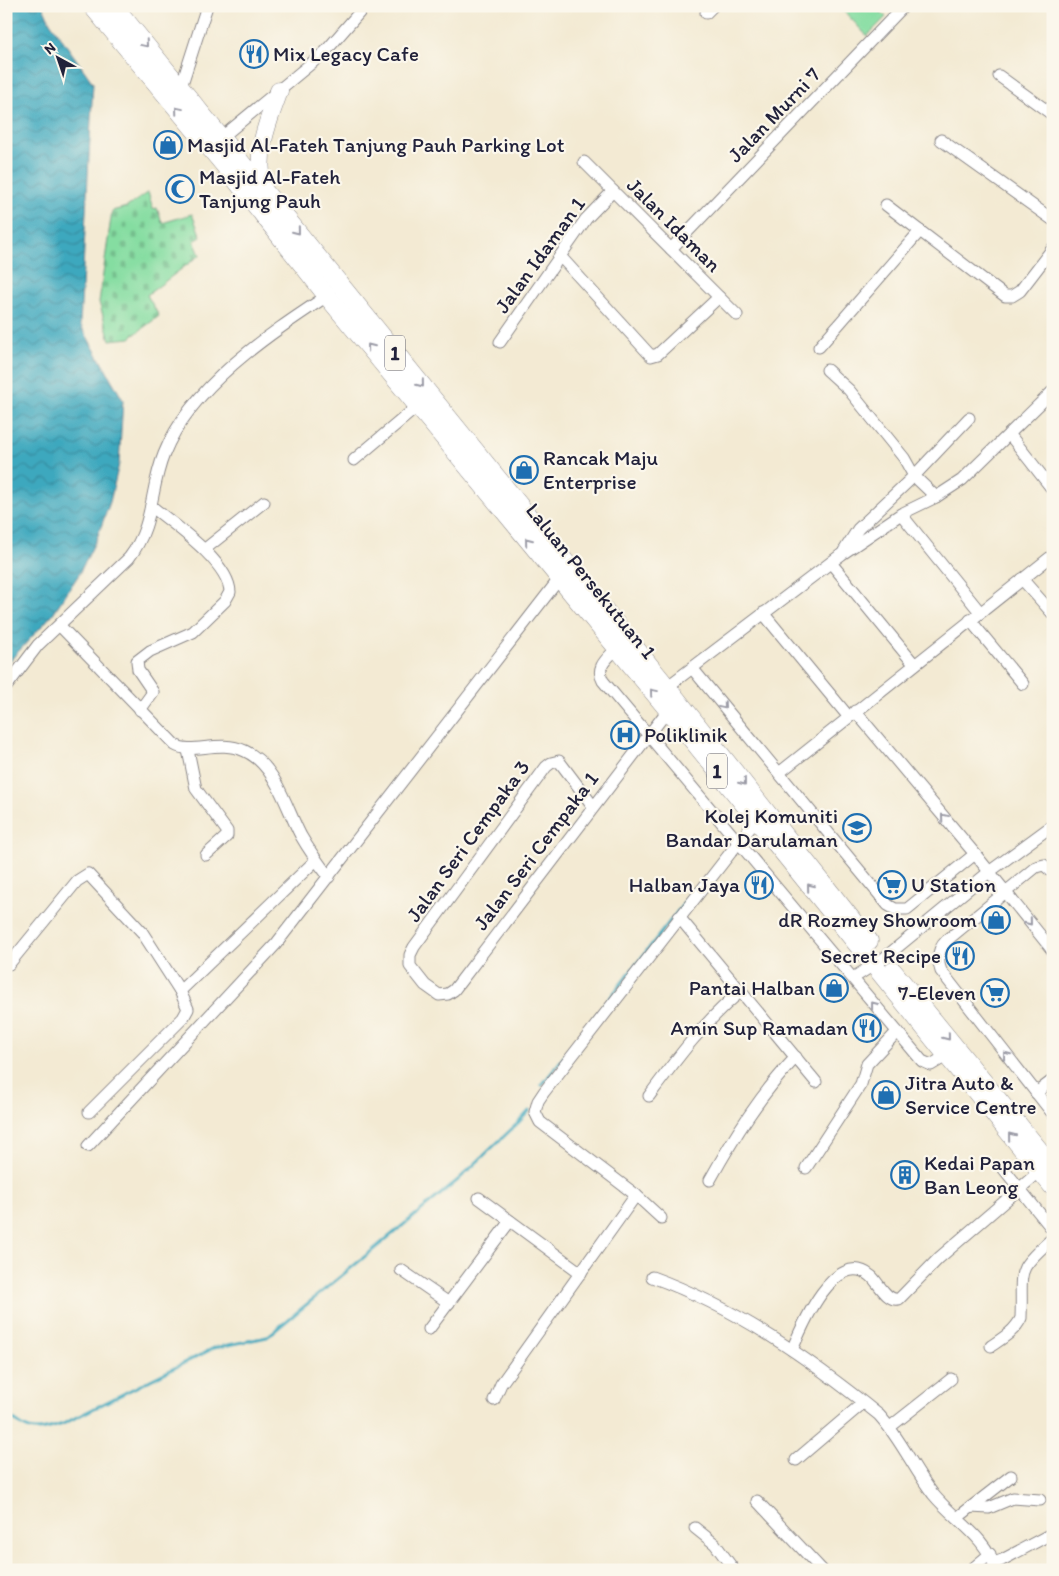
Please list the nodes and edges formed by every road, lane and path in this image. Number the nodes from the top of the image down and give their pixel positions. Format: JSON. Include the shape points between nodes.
{"nodes":[{"id":1,"x":92,"y":6,"type":"edge"},
{"id":2,"x":207,"y":6,"type":"edge"},
{"id":3,"x":365,"y":6,"type":"edge"},
{"id":4,"x":904,"y":6,"type":"edge"},
{"id":5,"x":115,"y":7,"type":"edge"},
{"id":6,"x":998,"y":76,"type":"dead end"},
{"id":7,"x":181,"y":87,"type":"junction"},
{"id":8,"x":280,"y":91,"type":"junction"},
{"id":9,"x":1053,"y":116,"type":"edge"},
{"id":10,"x":942,"y":140,"type":"dead end"},
{"id":11,"x":216,"y":143,"type":"junction"},
{"id":12,"x":584,"y":162,"type":"dead end"},
{"id":13,"x":263,"y":190,"type":"junction"},
{"id":14,"x":613,"y":191,"type":"junction"},
{"id":15,"x":886,"y":205,"type":"dead end"},
{"id":16,"x":1053,"y":220,"type":"edge"},
{"id":17,"x":920,"y":231,"type":"junction"},
{"id":18,"x":1053,"y":248,"type":"edge"},
{"id":19,"x":671,"y":249,"type":"junction"},
{"id":20,"x":560,"y":256,"type":"junction"},
{"id":21,"x":327,"y":296,"type":"junction"},
{"id":22,"x":720,"y":297,"type":"junction"},
{"id":23,"x":737,"y":315,"type":"dead end"},
{"id":24,"x":500,"y":342,"type":"dead end"},
{"id":25,"x":819,"y":347,"type":"dead end"},
{"id":26,"x":827,"y":370,"type":"dead end"},
{"id":27,"x":1052,"y":392,"type":"edge"},
{"id":28,"x":418,"y":406,"type":"junction"},
{"id":29,"x":969,"y":418,"type":"dead end"},
{"id":30,"x":1010,"y":434,"type":"junction"},
{"id":31,"x":354,"y":460,"type":"dead end"},
{"id":32,"x":914,"y":476,"type":"junction"},
{"id":33,"x":1053,"y":490,"type":"edge"},
{"id":34,"x":936,"y":496,"type":"junction"},
{"id":35,"x":264,"y":502,"type":"dead end"},
{"id":36,"x":151,"y":506,"type":"junction"},
{"id":37,"x":901,"y":514,"type":"junction"},
{"id":38,"x":204,"y":549,"type":"junction"},
{"id":39,"x":842,"y":554,"type":"junction"},
{"id":40,"x":1053,"y":554,"type":"edge"},
{"id":41,"x":831,"y":563,"type":"junction"},
{"id":42,"x":564,"y":573,"type":"junction"},
{"id":43,"x":1022,"y":579,"type":"junction"},
{"id":44,"x":980,"y":612,"type":"junction"},
{"id":45,"x":763,"y":613,"type":"junction"},
{"id":46,"x":1053,"y":614,"type":"edge"},
{"id":47,"x":970,"y":620,"type":"junction"},
{"id":48,"x":60,"y":626,"type":"junction"},
{"id":49,"x":616,"y":649,"type":"junction"},
{"id":50,"x":914,"y":664,"type":"junction"},
{"id":51,"x":692,"y":668,"type":"junction"},
{"id":52,"x":1023,"y":684,"type":"dead end"},
{"id":53,"x":6,"y":687,"type":"edge"},
{"id":54,"x":667,"y":688,"type":"junction"},
{"id":55,"x":140,"y":710,"type":"junction"},
{"id":56,"x":668,"y":710,"type":"junction"},
{"id":57,"x":852,"y":713,"type":"junction"},
{"id":58,"x":648,"y":736,"type":"junction"},
{"id":59,"x":188,"y":750,"type":"junction"},
{"id":60,"x":778,"y":773,"type":"junction"},
{"id":61,"x":593,"y":806,"type":"junction"},
{"id":62,"x":756,"y":820,"type":"junction"},
{"id":63,"x":1053,"y":825,"type":"edge"},
{"id":64,"x":740,"y":842,"type":"junction"},
{"id":65,"x":975,"y":854,"type":"junction"},
{"id":66,"x":206,"y":855,"type":"dead end"},
{"id":67,"x":316,"y":860,"type":"junction"},
{"id":68,"x":989,"y":872,"type":"junction"},
{"id":69,"x":1053,"y":873,"type":"edge"},
{"id":70,"x":329,"y":877,"type":"junction"},
{"id":71,"x":1006,"y":893,"type":"junction"},
{"id":72,"x":679,"y":918,"type":"junction"},
{"id":73,"x":1053,"y":951,"type":"edge"},
{"id":74,"x":878,"y":962,"type":"junction"},
{"id":75,"x":9,"y":964,"type":"dead end"},
{"id":76,"x":853,"y":978,"type":"junction"},
{"id":77,"x":454,"y":990,"type":"joint"},
{"id":78,"x":180,"y":991,"type":"junction"},
{"id":79,"x":741,"y":991,"type":"junction"},
{"id":80,"x":896,"y":1033,"type":"junction"},
{"id":81,"x":946,"y":1056,"type":"junction"},
{"id":82,"x":796,"y":1057,"type":"junction"},
{"id":83,"x":1053,"y":1080,"type":"edge"},
{"id":84,"x":816,"y":1082,"type":"dead end"},
{"id":85,"x":1036,"y":1094,"type":"junction"},
{"id":86,"x":649,"y":1096,"type":"dead end"},
{"id":87,"x":90,"y":1112,"type":"dead end"},
{"id":88,"x":1053,"y":1114,"type":"edge"},
{"id":89,"x":88,"y":1146,"type":"dead end"},
{"id":90,"x":806,"y":1168,"type":"dead end"},
{"id":91,"x":1003,"y":1168,"type":"dead end"},
{"id":92,"x":1046,"y":1169,"type":"edge"},
{"id":93,"x":710,"y":1180,"type":"dead end"},
{"id":94,"x":1053,"y":1187,"type":"edge"},
{"id":95,"x":1019,"y":1189,"type":"junction"},
{"id":96,"x":636,"y":1195,"type":"junction"},
{"id":97,"x":479,"y":1198,"type":"dead end"},
{"id":98,"x":661,"y":1218,"type":"dead end"},
{"id":99,"x":510,"y":1221,"type":"junction"},
{"id":100,"x":1053,"y":1230,"type":"edge"},
{"id":101,"x":1053,"y":1238,"type":"edge"},
{"id":102,"x":401,"y":1270,"type":"dead end"},
{"id":103,"x":581,"y":1273,"type":"junction"},
{"id":104,"x":652,"y":1277,"type":"dead end"},
{"id":105,"x":449,"y":1303,"type":"junction"},
{"id":106,"x":429,"y":1329,"type":"dead end"},
{"id":107,"x":991,"y":1346,"type":"dead end"},
{"id":108,"x":792,"y":1350,"type":"junction"},
{"id":109,"x":951,"y":1379,"type":"dead end"},
{"id":110,"x":494,"y":1400,"type":"dead end"},
{"id":111,"x":863,"y":1402,"type":"junction"},
{"id":112,"x":890,"y":1427,"type":"junction"},
{"id":113,"x":796,"y":1460,"type":"dead end"},
{"id":114,"x":1011,"y":1476,"type":"dead end"},
{"id":115,"x":1040,"y":1500,"type":"dead end"},
{"id":116,"x":757,"y":1501,"type":"dead end"},
{"id":117,"x":971,"y":1507,"type":"junction"},
{"id":118,"x":957,"y":1518,"type":"junction"},
{"id":119,"x":695,"y":1528,"type":"dead end"},
{"id":120,"x":1053,"y":1533,"type":"edge"},
{"id":121,"x":993,"y":1562,"type":"edge"},
{"id":122,"x":734,"y":1570,"type":"edge"},
{"id":123,"x":822,"y":1570,"type":"edge"},
{"id":124,"x":971,"y":1570,"type":"edge"}],
"edges":[{"from":11,"to":1,"type":"highway","name":"Laluan Persekutuan 1","number":"1","one_way":true},
{"from":2,"to":7,"type":"street"},
{"from":3,"to":8,"type":"street","via":[[325,52]]},
{"from":4,"to":19,"type":"street","name":"Jalan Murni 7"},
{"from":5,"to":7,"type":"highway","name":"Laluan Persekutuan 1","number":"1","one_way":true},
{"from":6,"to":9,"type":"street"},
{"from":7,"to":11,"type":"highway","name":"Laluan Persekutuan 1","number":"1"},
{"from":8,"to":11,"type":"street"},
{"from":8,"to":13,"type":"highway","via":[[264,131],[259,156]]},
{"from":10,"to":16,"type":"street"},
{"from":11,"to":13,"type":"highway","name":"Laluan Persekutuan 1","number":"1"},
{"from":11,"to":21,"type":"highway","name":"Laluan Persekutuan 1","number":"1"},
{"from":12,"to":14,"type":"street","name":"Jalan Idaman"},
{"from":13,"to":42,"type":"highway","name":"Laluan Persekutuan 1","number":"1","one_way":true},
{"from":14,"to":19,"type":"street","name":"Jalan Idaman"},
{"from":14,"to":20,"type":"street","name":"Jalan Idaman 1","via":[[586,219]]},
{"from":15,"to":17,"type":"street"},
{"from":17,"to":18,"type":"street","via":[[1005,296],[1020,291]]},
{"from":17,"to":25,"type":"street"},
{"from":19,"to":22,"type":"street","name":"Jalan Idaman"},
{"from":20,"to":22,"type":"street","via":[[651,356],[658,354]]},
{"from":20,"to":24,"type":"street","name":"Jalan Idaman 1"},
{"from":28,"to":21,"type":"highway","name":"Laluan Persekutuan 1","number":"1","one_way":true},
{"from":21,"to":36,"type":"street","via":[[254,346],[192,408],[165,453]]},
{"from":22,"to":23,"type":"street","name":"Jalan Idaman"},
{"from":26,"to":32,"type":"street","via":[[849,390],[904,458]]},
{"from":27,"to":30,"type":"street"},
{"from":28,"to":31,"type":"street"},
{"from":42,"to":28,"type":"highway","name":"Laluan Persekutuan 1","number":"1","one_way":true},
{"from":29,"to":32,"type":"street"},
{"from":30,"to":33,"type":"street"},
{"from":30,"to":34,"type":"street","via":[[962,480]]},
{"from":32,"to":34,"type":"street"},
{"from":32,"to":39,"type":"street","via":[[858,529]]},
{"from":34,"to":37,"type":"street"},
{"from":35,"to":38,"type":"street"},
{"from":36,"to":38,"type":"street"},
{"from":36,"to":48,"type":"street","via":[[143,538],[129,558]]},
{"from":37,"to":39,"type":"street"},
{"from":37,"to":44,"type":"street"},
{"from":38,"to":55,"type":"street","via":[[226,579],[228,596],[193,632],[150,650],[137,661],[138,670],[154,692]]},
{"from":39,"to":41,"type":"street"},
{"from":40,"to":43,"type":"street"},
{"from":41,"to":45,"type":"street"},
{"from":41,"to":50,"type":"street"},
{"from":42,"to":49,"type":"highway","name":"Laluan Persekutuan 1","number":"1"},
{"from":42,"to":54,"type":"highway","name":"Laluan Persekutuan 1","number":"1"},
{"from":42,"to":70,"type":"street"},
{"from":43,"to":44,"type":"street"},
{"from":43,"to":46,"type":"street"},
{"from":44,"to":47,"type":"street"},
{"from":45,"to":51,"type":"street"},
{"from":45,"to":57,"type":"street"},
{"from":47,"to":50,"type":"street"},
{"from":47,"to":52,"type":"street"},
{"from":48,"to":53,"type":"street","via":[[38,646]]},
{"from":48,"to":55,"type":"street"},
{"from":56,"to":49,"type":"highway","name":"Laluan Persekutuan 1","number":"1","one_way":true},
{"from":49,"to":58,"type":"street","via":[[601,665],[600,676]]},
{"from":50,"to":57,"type":"street"},
{"from":51,"to":54,"type":"street"},
{"from":51,"to":60,"type":"street","one_way":true},
{"from":54,"to":74,"type":"highway","name":"Laluan Persekutuan 1","number":"1","one_way":true},
{"from":55,"to":59,"type":"street","via":[[171,742]]},
{"from":56,"to":58,"type":"street","name":"Jalan Seri Cempaka 1"},
{"from":56,"to":62,"type":"highway","name":"Laluan Persekutuan 1","number":"1"},
{"from":57,"to":60,"type":"street"},
{"from":65,"to":57,"type":"street","one_way":true},
{"from":58,"to":61,"type":"street","name":"Jalan Seri Cempaka 1"},
{"from":58,"to":64,"type":"street"},
{"from":59,"to":66,"type":"street","via":[[196,789],[227,831],[223,840]]},
{"from":59,"to":67,"type":"street","via":[[234,746],[257,759],[273,779]]},
{"from":60,"to":65,"type":"street","via":[[888,905],[895,909],[906,909]]},
{"from":61,"to":77,"type":"street","name":"Jalan Seri Cempaka 1"},
{"from":61,"to":77,"type":"street","name":"Jalan Seri Cempaka 3","via":[[563,765],[558,761],[551,763],[410,954],[410,966],[425,985],[439,995]]},
{"from":62,"to":64,"type":"street"},
{"from":74,"to":62,"type":"highway","name":"Laluan Persekutuan 1","number":"1","one_way":true},
{"from":63,"to":68,"type":"street"},
{"from":64,"to":72,"type":"street"},
{"from":64,"to":76,"type":"street"},
{"from":65,"to":68,"type":"street"},
{"from":67,"to":70,"type":"street"},
{"from":67,"to":78,"type":"street"},
{"from":68,"to":71,"type":"street"},
{"from":68,"to":74,"type":"street"},
{"from":69,"to":71,"type":"street","via":[[1044,865],[1036,867]]},
{"from":70,"to":89,"type":"street","via":[[276,944]]},
{"from":71,"to":73,"type":"street","one_way":true},
{"from":85,"to":71,"type":"street","one_way":true,"via":[[938,964],[941,946]]},
{"from":72,"to":79,"type":"street"},
{"from":72,"to":96,"type":"street","via":[[544,1092],[535,1112],[540,1122]]},
{"from":74,"to":76,"type":"street"},
{"from":74,"to":81,"type":"highway","name":"Laluan Persekutuan 1","number":"1"},
{"from":74,"to":92,"type":"highway","name":"Laluan Persekutuan 1","number":"1","one_way":true},
{"from":75,"to":78,"type":"street","via":[[78,881],[88,874],[142,932]]},
{"from":80,"to":76,"type":"street","one_way":true},
{"from":78,"to":87,"type":"street","via":[[188,1006],[183,1018]]},
{"from":79,"to":82,"type":"street"},
{"from":79,"to":86,"type":"street","via":[[697,1032]]},
{"from":80,"to":81,"type":"street","via":[[924,1063],[934,1064]]},
{"from":80,"to":90,"type":"street","via":[[867,1064],[861,1084]]},
{"from":92,"to":81,"type":"highway","name":"Laluan Persekutuan 1","number":"1","one_way":true},
{"from":82,"to":84,"type":"street"},
{"from":82,"to":93,"type":"street","via":[[748,1114]]},
{"from":83,"to":85,"type":"street"},
{"from":85,"to":88,"type":"street"},
{"from":91,"to":95,"type":"street"},
{"from":92,"to":94,"type":"highway","name":"Laluan Persekutuan 1","number":"1"},
{"from":92,"to":95,"type":"street"},
{"from":95,"to":100,"type":"street"},
{"from":95,"to":108,"type":"street","via":[[939,1258],[899,1299],[890,1298],[864,1272],[855,1269],[838,1275],[814,1304]]},
{"from":96,"to":98,"type":"street"},
{"from":96,"to":103,"type":"street"},
{"from":97,"to":99,"type":"street"},
{"from":99,"to":103,"type":"street"},
{"from":99,"to":105,"type":"street"},
{"from":101,"to":107,"type":"street","via":[[1028,1261],[1021,1275],[1019,1323]]},
{"from":102,"to":105,"type":"street"},
{"from":103,"to":110,"type":"street","via":[[501,1384]]},
{"from":104,"to":108,"type":"street","via":[[688,1290],[729,1311]]},
{"from":105,"to":106,"type":"street"},
{"from":108,"to":111,"type":"street"},
{"from":109,"to":112,"type":"street"},
{"from":111,"to":112,"type":"street"},
{"from":111,"to":113,"type":"street"},
{"from":112,"to":118,"type":"street","via":[[934,1495]]},
{"from":114,"to":117,"type":"street"},
{"from":115,"to":117,"type":"street","via":[[1013,1498],[989,1508]]},
{"from":116,"to":123,"type":"street"},
{"from":117,"to":118,"type":"street"},
{"from":118,"to":121,"type":"street","via":[[974,1534]]},
{"from":119,"to":122,"type":"street","via":[[715,1544]]},
{"from":120,"to":121,"type":"street"},
{"from":121,"to":124,"type":"street"}]}
